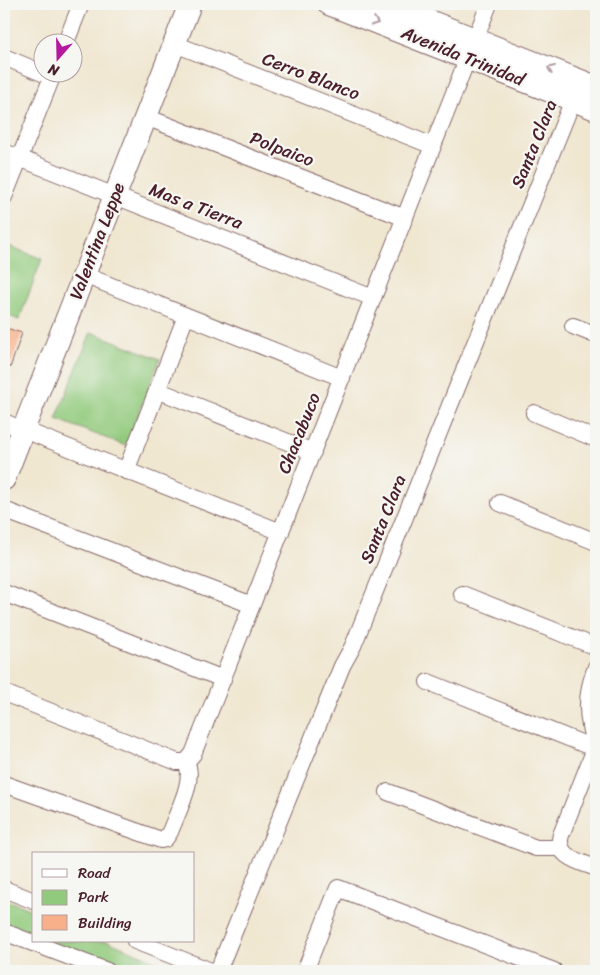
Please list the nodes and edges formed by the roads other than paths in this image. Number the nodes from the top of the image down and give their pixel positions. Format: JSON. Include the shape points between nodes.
{"nodes":[{"id":1,"x":81,"y":4,"type":"edge"},
{"id":2,"x":190,"y":4,"type":"edge"},
{"id":3,"x":329,"y":4,"type":"edge"},
{"id":4,"x":386,"y":4,"type":"edge"},
{"id":5,"x":489,"y":4,"type":"edge"},
{"id":6,"x":70,"y":32,"type":"edge"},
{"id":7,"x":175,"y":44,"type":"junction"},
{"id":8,"x":472,"y":49,"type":"junction"},
{"id":9,"x":4,"y":57,"type":"edge"},
{"id":10,"x":32,"y":67,"type":"edge"},
{"id":11,"x":50,"y":82,"type":"edge"},
{"id":12,"x":584,"y":89,"type":"edge"},
{"id":13,"x":596,"y":109,"type":"edge"},
{"id":14,"x":146,"y":117,"type":"junction"},
{"id":15,"x":433,"y":146,"type":"junction"},
{"id":16,"x":4,"y":152,"type":"edge"},
{"id":17,"x":19,"y":158,"type":"junction"},
{"id":18,"x":115,"y":196,"type":"junction"},
{"id":19,"x":4,"y":197,"type":"edge"},
{"id":20,"x":405,"y":218,"type":"junction"},
{"id":21,"x":84,"y":275,"type":"junction"},
{"id":22,"x":373,"y":298,"type":"junction"},
{"id":23,"x":186,"y":316,"type":"junction"},
{"id":24,"x":574,"y":326,"type":"dead end"},
{"id":25,"x":596,"y":335,"type":"edge"},
{"id":26,"x":342,"y":378,"type":"junction"},
{"id":27,"x":157,"y":390,"type":"junction"},
{"id":28,"x":534,"y":413,"type":"dead end"},
{"id":29,"x":13,"y":426,"type":"edge"},
{"id":30,"x":596,"y":439,"type":"edge"},
{"id":31,"x":312,"y":452,"type":"junction"},
{"id":32,"x":126,"y":471,"type":"junction"},
{"id":33,"x":4,"y":479,"type":"edge"},
{"id":34,"x":500,"y":503,"type":"dead end"},
{"id":35,"x":4,"y":510,"type":"edge"},
{"id":36,"x":281,"y":532,"type":"junction"},
{"id":37,"x":596,"y":542,"type":"edge"},
{"id":38,"x":4,"y":593,"type":"edge"},
{"id":39,"x":462,"y":594,"type":"dead end"},
{"id":40,"x":252,"y":605,"type":"junction"},
{"id":41,"x":596,"y":647,"type":"edge"},
{"id":42,"x":596,"y":667,"type":"edge"},
{"id":43,"x":223,"y":679,"type":"junction"},
{"id":44,"x":428,"y":682,"type":"dead end"},
{"id":45,"x":4,"y":693,"type":"edge"},
{"id":46,"x":596,"y":748,"type":"edge"},
{"id":47,"x":186,"y":762,"type":"junction"},
{"id":48,"x":4,"y":784,"type":"edge"},
{"id":49,"x":388,"y":792,"type":"dead end"},
{"id":50,"x":560,"y":848,"type":"junction"},
{"id":51,"x":596,"y":868,"type":"edge"},
{"id":52,"x":4,"y":889,"type":"edge"},
{"id":53,"x":32,"y":900,"type":"edge"},
{"id":54,"x":4,"y":932,"type":"edge"},
{"id":55,"x":138,"y":942,"type":"edge"},
{"id":56,"x":107,"y":971,"type":"edge"},
{"id":57,"x":211,"y":971,"type":"edge"},
{"id":58,"x":218,"y":971,"type":"edge"},
{"id":59,"x":305,"y":971,"type":"edge"},
{"id":60,"x":554,"y":971,"type":"edge"}],
"edges":[{"from":1,"to":6,"type":"street"},
{"from":2,"to":7,"type":"street","name":"Valentina Leppe"},
{"from":3,"to":8,"type":"street","name":"Avenida Trinidad","one_way":true},
{"from":4,"to":8,"type":"street","name":"Avenida Trinidad"},
{"from":5,"to":8,"type":"street","name":"Chacabuco"},
{"from":7,"to":14,"type":"street","name":"Valentina Leppe"},
{"from":7,"to":15,"type":"street","name":"Cerro Blanco"},
{"from":8,"to":12,"type":"street","name":"Avenida Trinidad"},
{"from":8,"to":15,"type":"street","name":"Chacabuco"},
{"from":9,"to":10,"type":"street"},
{"from":11,"to":17,"type":"street"},
{"from":12,"to":13,"type":"street","name":"Avenida Trinidad"},
{"from":12,"to":58,"type":"street","name":"Santa Clara"},
{"from":14,"to":18,"type":"street","name":"Valentina Leppe"},
{"from":14,"to":20,"type":"street","name":"Polpaico"},
{"from":15,"to":20,"type":"street","name":"Chacabuco"},
{"from":16,"to":17,"type":"street","name":"Mas a Tierra"},
{"from":17,"to":18,"type":"street","name":"Mas a Tierra"},
{"from":17,"to":19,"type":"street"},
{"from":18,"to":21,"type":"street","name":"Valentina Leppe"},
{"from":18,"to":22,"type":"street","name":"Mas a Tierra"},
{"from":20,"to":22,"type":"street","name":"Chacabuco"},
{"from":21,"to":23,"type":"street"},
{"from":21,"to":29,"type":"street","name":"Valentina Leppe"},
{"from":22,"to":26,"type":"street","name":"Chacabuco"},
{"from":23,"to":26,"type":"street"},
{"from":23,"to":27,"type":"street"},
{"from":24,"to":25,"type":"street"},
{"from":26,"to":31,"type":"street","name":"Chacabuco"},
{"from":27,"to":31,"type":"street"},
{"from":27,"to":32,"type":"street"},
{"from":28,"to":30,"type":"street"},
{"from":29,"to":32,"type":"street"},
{"from":29,"to":33,"type":"street","name":"Valentina Leppe"},
{"from":31,"to":36,"type":"street","name":"Chacabuco"},
{"from":32,"to":36,"type":"street"},
{"from":34,"to":37,"type":"street"},
{"from":35,"to":40,"type":"street"},
{"from":36,"to":40,"type":"street","name":"Chacabuco"},
{"from":38,"to":43,"type":"street"},
{"from":39,"to":41,"type":"street"},
{"from":40,"to":43,"type":"street","name":"Chacabuco"},
{"from":42,"to":46,"type":"street","via":[[589,686],[587,708]]},
{"from":43,"to":47,"type":"street","name":"Chacabuco","via":[[193,754]]},
{"from":44,"to":46,"type":"street"},
{"from":45,"to":47,"type":"street","via":[[177,762]]},
{"from":46,"to":50,"type":"street","via":[[561,835]]},
{"from":47,"to":48,"type":"street","via":[[190,771],[188,782],[165,839],[157,839]]},
{"from":49,"to":50,"type":"street","via":[[528,846]]},
{"from":50,"to":51,"type":"street","via":[[570,858]]},
{"from":52,"to":53,"type":"street"},
{"from":54,"to":56,"type":"street"},
{"from":55,"to":57,"type":"street"},
{"from":59,"to":60,"type":"street","via":[[338,888]]}]}
